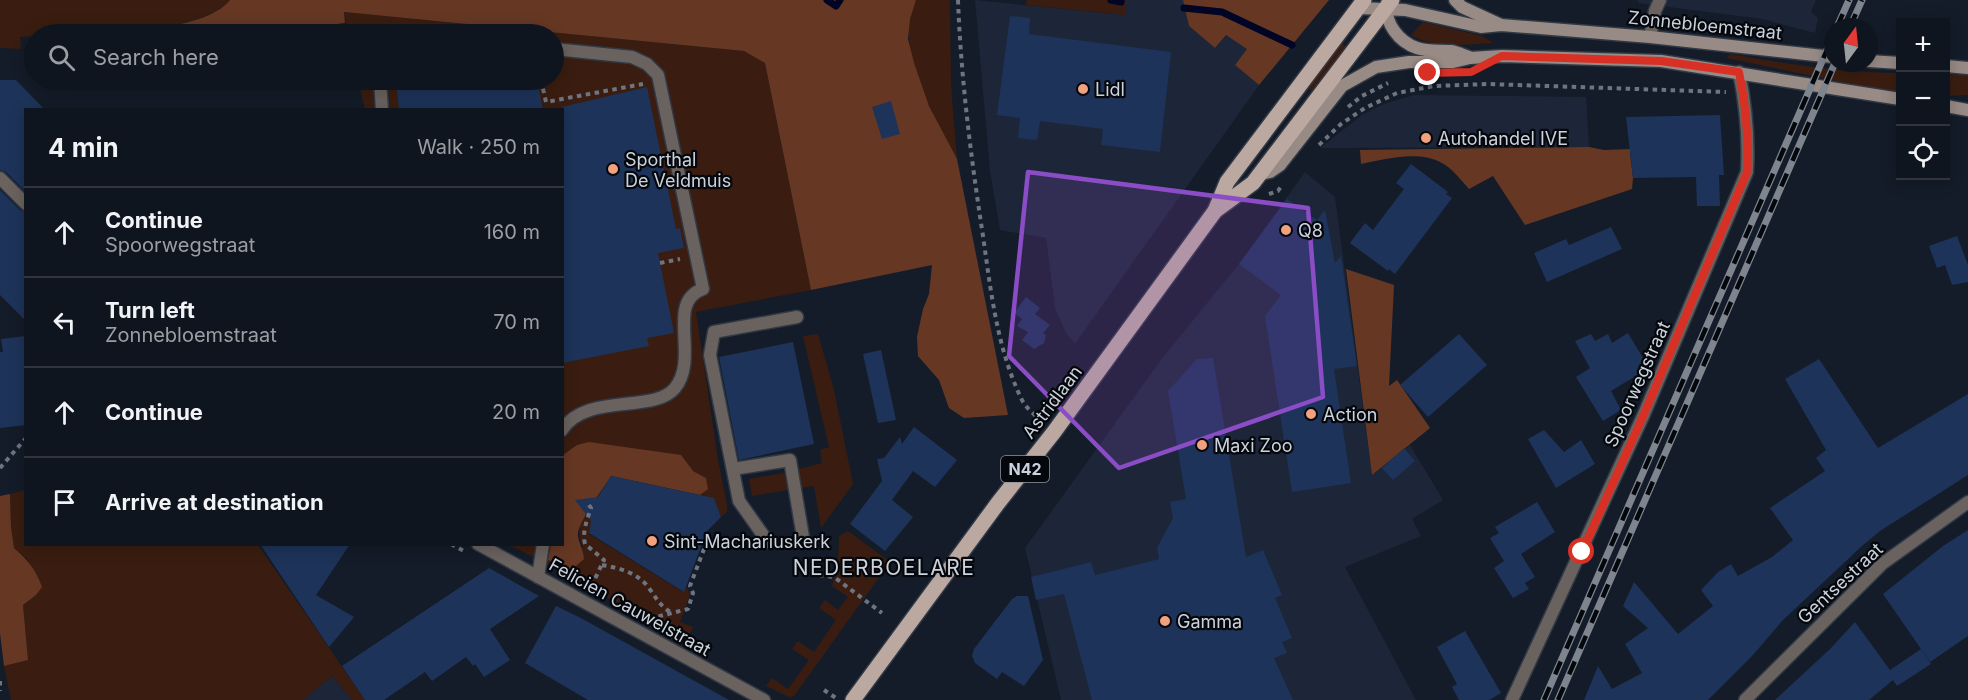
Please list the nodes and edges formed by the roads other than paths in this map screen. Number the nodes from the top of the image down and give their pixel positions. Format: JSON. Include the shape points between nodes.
{"nodes":[{"id":1,"x":1455,"y":0,"type":"edge"},
{"id":2,"x":1660,"y":0,"type":"edge"},
{"id":3,"x":1389,"y":3,"type":"edge"},
{"id":4,"x":1362,"y":4,"type":"edge"},
{"id":5,"x":1501,"y":25,"type":"junction"},
{"id":6,"x":1650,"y":37,"type":"junction"},
{"id":7,"x":564,"y":50,"type":"edge"},
{"id":8,"x":1824,"y":56,"type":"edge"},
{"id":9,"x":1470,"y":58,"type":"junction"},
{"id":10,"x":1878,"y":62,"type":"edge"},
{"id":11,"x":1896,"y":63,"type":"edge"},
{"id":12,"x":1950,"y":66,"type":"edge"},
{"id":13,"x":1968,"y":68,"type":"edge"},
{"id":14,"x":1739,"y":72,"type":"junction"},
{"id":15,"x":381,"y":90,"type":"edge"},
{"id":16,"x":1896,"y":98,"type":"edge"},
{"id":17,"x":1950,"y":107,"type":"edge"},
{"id":18,"x":382,"y":108,"type":"edge"},
{"id":19,"x":1968,"y":110,"type":"edge"},
{"id":20,"x":1261,"y":174,"type":"junction"},
{"id":21,"x":0,"y":177,"type":"edge"},
{"id":22,"x":24,"y":202,"type":"edge"},
{"id":23,"x":1215,"y":211,"type":"junction"},
{"id":24,"x":797,"y":317,"type":"dead end"},
{"id":25,"x":564,"y":427,"type":"edge"},
{"id":26,"x":733,"y":469,"type":"junction"},
{"id":27,"x":1968,"y":502,"type":"edge"},
{"id":28,"x":803,"y":537,"type":"dead end"},
{"id":29,"x":768,"y":542,"type":"dead end"},
{"id":30,"x":482,"y":546,"type":"edge"},
{"id":31,"x":543,"y":546,"type":"edge"},
{"id":32,"x":538,"y":577,"type":"junction"},
{"id":33,"x":764,"y":700,"type":"edge"},
{"id":34,"x":853,"y":700,"type":"edge"},
{"id":35,"x":1512,"y":700,"type":"edge"},
{"id":36,"x":1745,"y":700,"type":"edge"}],
"edges":[{"from":1,"to":5,"type":"main road"},
{"from":2,"to":6,"type":"street"},
{"from":3,"to":4,"type":"main road","name":"Zonnebloemstraat"},
{"from":3,"to":5,"type":"main road","name":"Zonnebloemstraat","via":[[1481,27]]},
{"from":3,"to":9,"type":"main road","via":[[1393,29],[1410,45],[1453,51]]},
{"from":3,"to":20,"type":"main road","name":"Astridlaan","number":"N42"},
{"from":4,"to":23,"type":"main road","name":"Astridlaan","number":"N42","via":[[1227,182]]},
{"from":5,"to":6,"type":"main road","name":"Zonnebloemstraat"},
{"from":6,"to":8,"type":"main road","name":"Zonnebloemstraat"},
{"from":7,"to":25,"type":"street","via":[[632,57],[658,75],[703,289],[687,300],[683,313],[684,371],[673,391],[659,398],[583,412]]},
{"from":9,"to":14,"type":"main road","via":[[1650,60]]},
{"from":9,"to":20,"type":"main road","via":[[1376,67],[1342,86],[1280,165]]},
{"from":10,"to":11,"type":"main road"},
{"from":12,"to":13,"type":"main road"},
{"from":14,"to":16,"type":"main road"},
{"from":14,"to":35,"type":"street","name":"Spoorwegstraat","via":[[1749,142],[1747,172],[1644,414]]},
{"from":15,"to":18,"type":"street"},
{"from":17,"to":19,"type":"main road"},
{"from":20,"to":23,"type":"main road","name":"Astridlaan","number":"N42"},
{"from":21,"to":22,"type":"street"},
{"from":23,"to":34,"type":"main road","name":"Astridlaan","number":"N42"},
{"from":24,"to":26,"type":"street","via":[[714,332],[710,355]]},
{"from":26,"to":28,"type":"street","via":[[790,460]]},
{"from":26,"to":29,"type":"street","via":[[739,501]]},
{"from":27,"to":36,"type":"street","name":"Gentsestraat","via":[[1882,564]]},
{"from":30,"to":32,"type":"street","name":"Felicien Cauwelstraat"},
{"from":31,"to":32,"type":"street"},
{"from":32,"to":33,"type":"street","name":"Felicien Cauwelstraat"}]}
